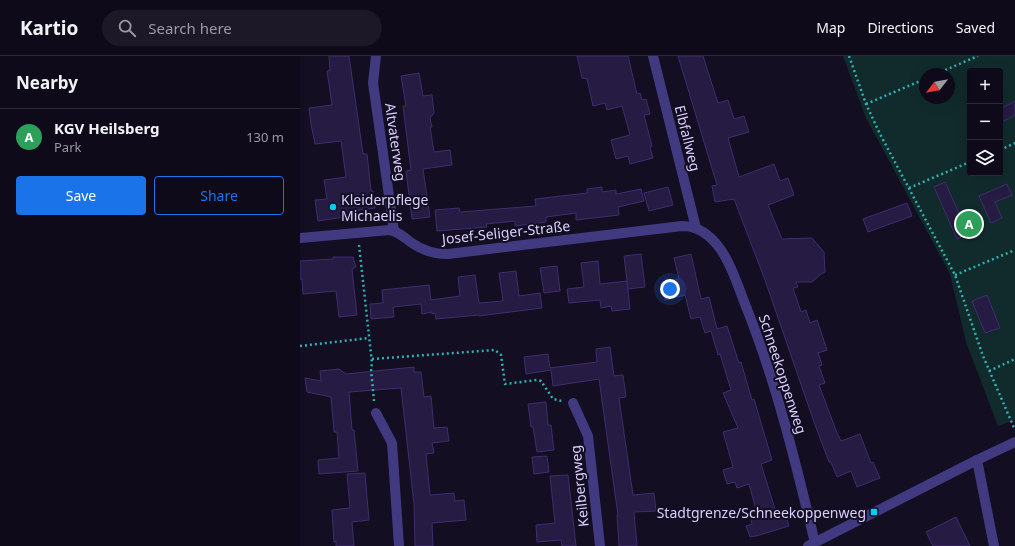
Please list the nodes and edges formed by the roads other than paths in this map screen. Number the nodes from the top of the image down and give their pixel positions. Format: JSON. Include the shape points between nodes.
{"nodes":[{"id":1,"x":376,"y":56,"type":"edge"},
{"id":2,"x":653,"y":56,"type":"edge"},
{"id":3,"x":696,"y":228,"type":"junction"},
{"id":4,"x":394,"y":231,"type":"junction"},
{"id":5,"x":300,"y":238,"type":"edge"},
{"id":6,"x":573,"y":403,"type":"road end"},
{"id":7,"x":376,"y":413,"type":"road end"},
{"id":8,"x":1013,"y":443,"type":"edge"},
{"id":9,"x":977,"y":460,"type":"junction"},
{"id":10,"x":812,"y":544,"type":"edge"},
{"id":11,"x":400,"y":546,"type":"edge"},
{"id":12,"x":600,"y":546,"type":"edge"},
{"id":13,"x":994,"y":546,"type":"edge"}],
"edges":[{"from":1,"to":4,"type":"street","name":"Altvaterweg","via":[[373,83]]},
{"from":2,"to":3,"type":"street","name":"Elbfallweg"},
{"from":3,"to":4,"type":"street","name":"Josef-Seliger-Straße","via":[[682,226],[448,254],[426,251]]},
{"from":3,"to":10,"type":"street","name":"Schneekoppenweg","via":[[709,236],[725,257],[753,324],[786,424]]},
{"from":4,"to":5,"type":"street"},
{"from":6,"to":12,"type":"street","name":"Keilbergweg","via":[[588,436]]},
{"from":7,"to":11,"type":"street","via":[[392,443]]},
{"from":8,"to":9,"type":"street"},
{"from":9,"to":10,"type":"street"},
{"from":9,"to":13,"type":"street"}]}
